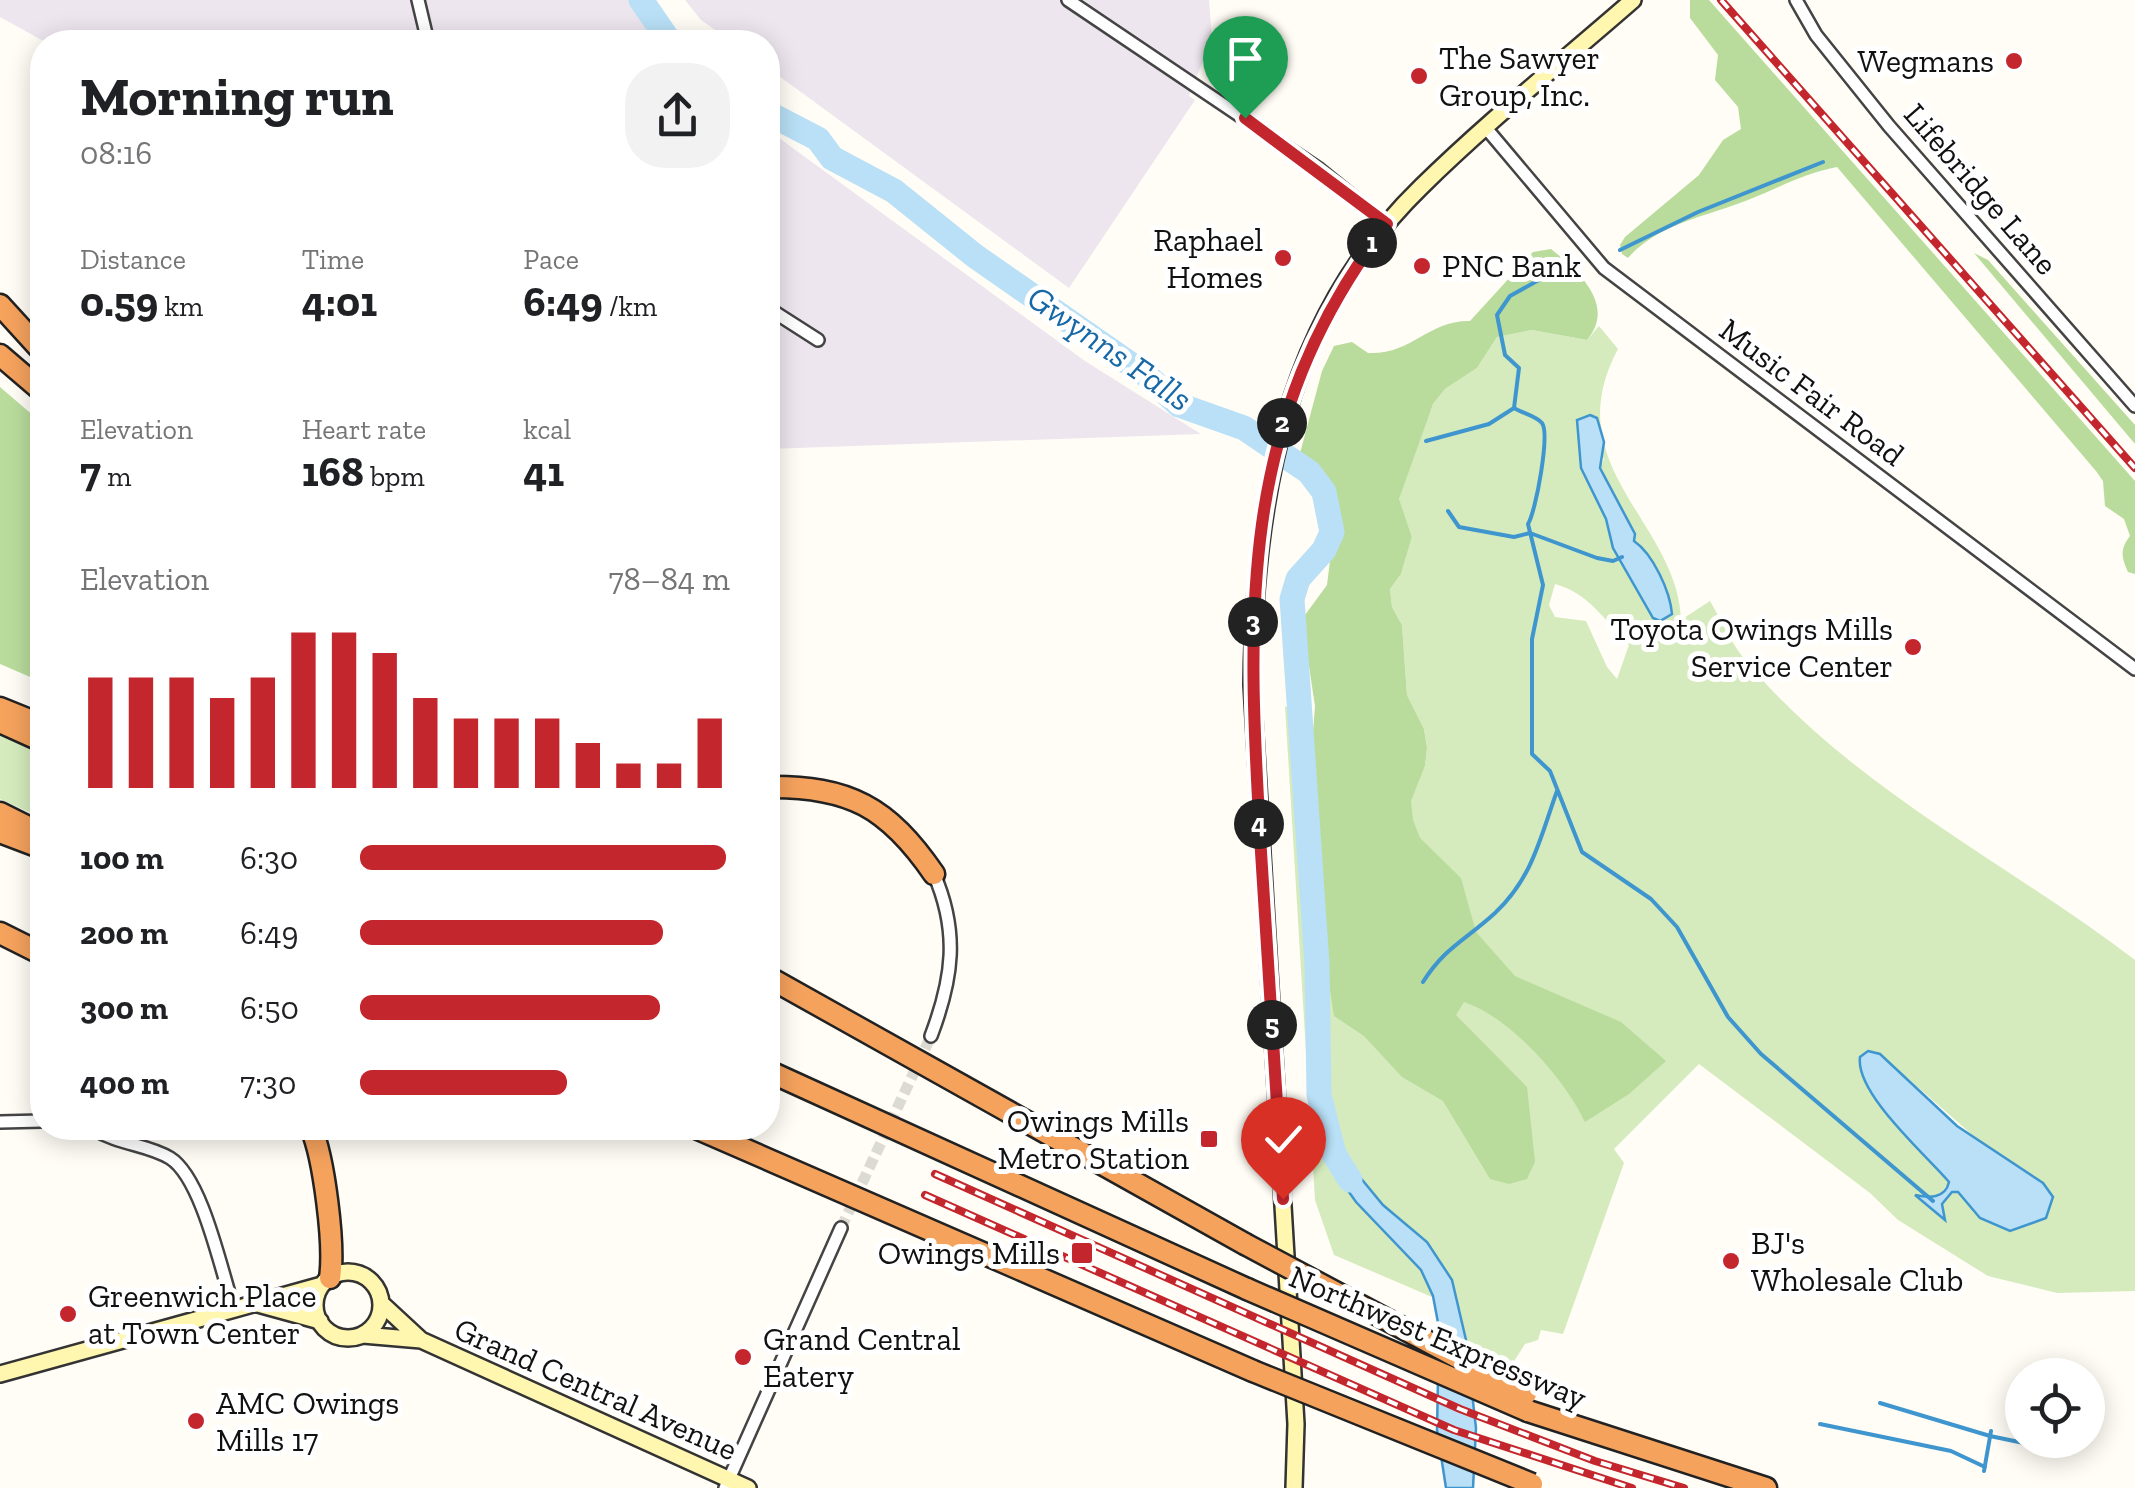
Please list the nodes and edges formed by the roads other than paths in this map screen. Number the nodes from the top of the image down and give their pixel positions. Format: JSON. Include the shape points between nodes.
{"nodes":[{"id":1,"x":418,"y":0,"type":"edge"},
{"id":2,"x":1068,"y":0,"type":"edge"},
{"id":3,"x":1633,"y":0,"type":"edge"},
{"id":4,"x":1796,"y":0,"type":"edge"},
{"id":5,"x":425,"y":30,"type":"edge"},
{"id":6,"x":1486,"y":128,"type":"junction"},
{"id":7,"x":1387,"y":224,"type":"junction"},
{"id":8,"x":0,"y":305,"type":"edge"},
{"id":9,"x":780,"y":316,"type":"edge"},
{"id":10,"x":30,"y":339,"type":"edge"},
{"id":11,"x":818,"y":340,"type":"dead end"},
{"id":12,"x":0,"y":355,"type":"edge"},
{"id":13,"x":30,"y":380,"type":"edge"},
{"id":14,"x":2135,"y":406,"type":"edge"},
{"id":15,"x":2135,"y":669,"type":"edge"},
{"id":16,"x":0,"y":708,"type":"edge"},
{"id":17,"x":30,"y":720,"type":"edge"},
{"id":18,"x":0,"y":722,"type":"edge"},
{"id":19,"x":30,"y":736,"type":"edge"},
{"id":20,"x":780,"y":788,"type":"edge"},
{"id":21,"x":0,"y":813,"type":"edge"},
{"id":22,"x":30,"y":828,"type":"edge"},
{"id":23,"x":0,"y":832,"type":"edge"},
{"id":24,"x":30,"y":843,"type":"edge"},
{"id":25,"x":934,"y":874,"type":"joint"},
{"id":26,"x":0,"y":934,"type":"edge"},
{"id":27,"x":30,"y":948,"type":"edge"},
{"id":28,"x":780,"y":984,"type":"edge"},
{"id":29,"x":932,"y":1036,"type":"tunnel mouth"},
{"id":30,"x":780,"y":1076,"type":"edge"},
{"id":31,"x":30,"y":1121,"type":"edge"},
{"id":32,"x":0,"y":1122,"type":"edge"},
{"id":33,"x":114,"y":1140,"type":"edge"},
{"id":34,"x":315,"y":1140,"type":"edge"},
{"id":35,"x":724,"y":1140,"type":"edge"},
{"id":36,"x":841,"y":1228,"type":"tunnel mouth"},
{"id":37,"x":326,"y":1281,"type":"junction"},
{"id":38,"x":381,"y":1302,"type":"junction"},
{"id":39,"x":254,"y":1303,"type":"junction"},
{"id":40,"x":233,"y":1306,"type":"junction"},
{"id":41,"x":320,"y":1321,"type":"junction"},
{"id":42,"x":363,"y":1335,"type":"junction"},
{"id":43,"x":420,"y":1340,"type":"junction"},
{"id":44,"x":0,"y":1374,"type":"edge"},
{"id":45,"x":1527,"y":1403,"type":"junction"},
{"id":46,"x":727,"y":1484,"type":"edge"},
{"id":47,"x":1539,"y":1486,"type":"edge"},
{"id":48,"x":748,"y":1488,"type":"edge"},
{"id":49,"x":1294,"y":1488,"type":"edge"},
{"id":50,"x":1766,"y":1488,"type":"edge"}],
"edges":[{"from":1,"to":5,"type":"street"},
{"from":2,"to":7,"type":"street","via":[[1310,162]]},
{"from":3,"to":6,"type":"main road"},
{"from":4,"to":14,"type":"street","name":"Lifebridge Lane","via":[[1890,126]]},
{"from":6,"to":7,"type":"main road"},
{"from":6,"to":15,"type":"street","name":"Music Fair Road","via":[[1604,268]]},
{"from":7,"to":49,"type":"main road","via":[[1316,333],[1282,420],[1256,564],[1252,686],[1296,1424]]},
{"from":8,"to":10,"type":"highway"},
{"from":9,"to":11,"type":"street"},
{"from":12,"to":13,"type":"highway"},
{"from":16,"to":17,"type":"highway"},
{"from":18,"to":19,"type":"highway"},
{"from":20,"to":25,"type":"highway","via":[[864,802],[896,826]]},
{"from":21,"to":22,"type":"highway"},
{"from":23,"to":24,"type":"highway"},
{"from":25,"to":29,"type":"street","via":[[954,940]]},
{"from":26,"to":27,"type":"highway"},
{"from":28,"to":45,"type":"highway","bridge":true},
{"from":30,"to":45,"type":"highway","name":"Northwest Expressway","bridge":true,"via":[[1247,1289]]},
{"from":31,"to":32,"type":"street"},
{"from":33,"to":40,"type":"street","via":[[179,1165],[196,1193]]},
{"from":34,"to":37,"type":"highway","via":[[334,1255]]},
{"from":35,"to":47,"type":"highway","bridge":true,"via":[[1252,1370]]},
{"from":36,"to":46,"type":"street"},
{"from":37,"to":38,"type":"main road","name":"Grand Central Avenue","via":[[358,1274],[376,1287]]},
{"from":37,"to":39,"type":"main road","name":"Grand Central Avenue"},
{"from":37,"to":41,"type":"main road","via":[[315,1306]]},
{"from":38,"to":42,"type":"main road","via":[[378,1320]]},
{"from":38,"to":43,"type":"main road","name":"Grand Central Avenue"},
{"from":39,"to":40,"type":"main road","name":"Grand Central Avenue"},
{"from":39,"to":41,"type":"main road","name":"Grand Central Avenue"},
{"from":40,"to":44,"type":"main road","name":"Grand Central Avenue"},
{"from":41,"to":42,"type":"main road","name":"Grand Central Avenue","via":[[341,1338]]},
{"from":42,"to":43,"type":"main road","name":"Grand Central Avenue"},
{"from":43,"to":46,"type":"main road","name":"Grand Central Avenue"},
{"from":45,"to":50,"type":"highway","name":"Northwest Expressway","via":[[1666,1459]]},
{"from":46,"to":48,"type":"main road","name":"Grand Central Avenue"}]}
